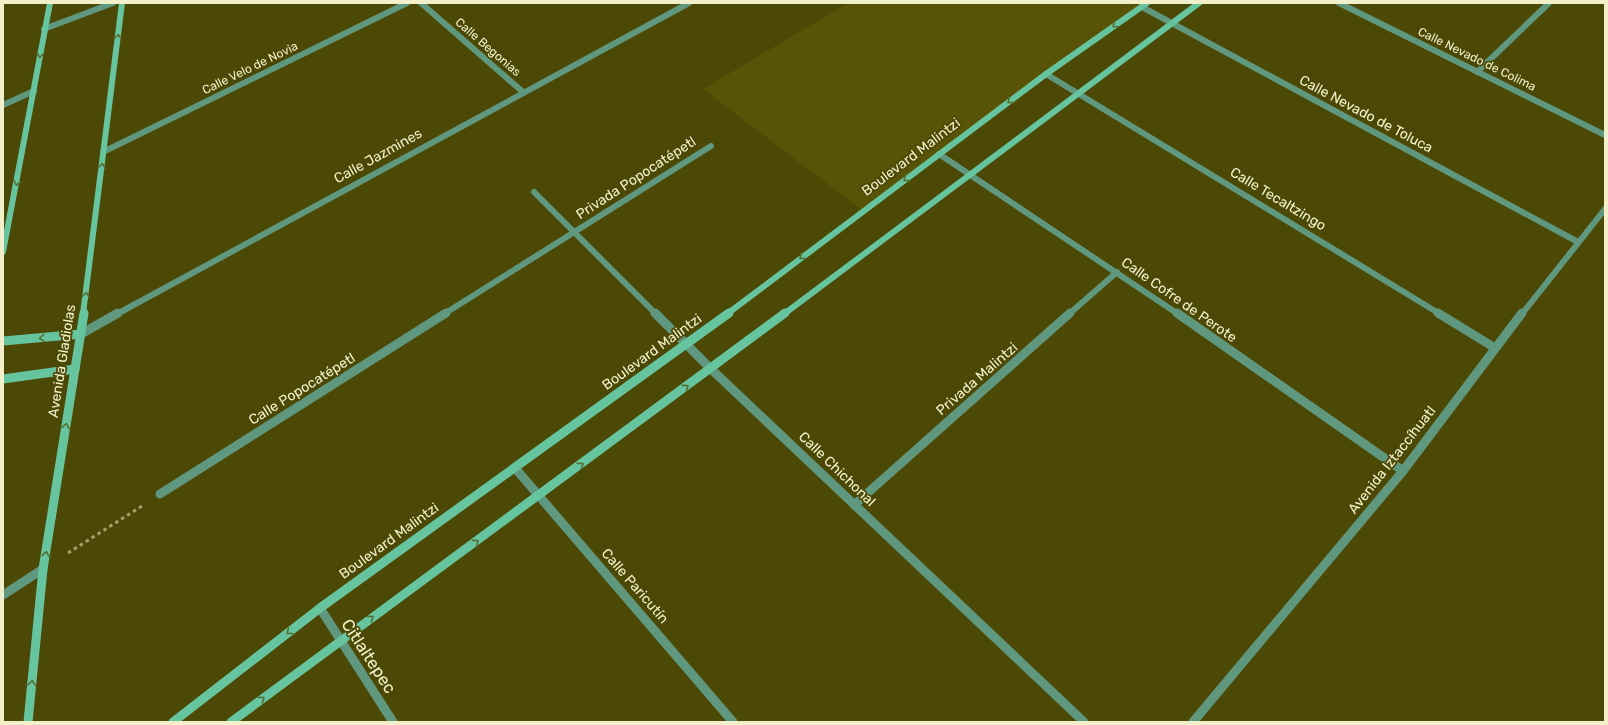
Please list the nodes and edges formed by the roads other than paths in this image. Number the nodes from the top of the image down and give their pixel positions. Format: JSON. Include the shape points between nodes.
{"nodes":[{"id":1,"x":50,"y":3,"type":"edge"},
{"id":2,"x":113,"y":3,"type":"edge"},
{"id":3,"x":122,"y":3,"type":"edge"},
{"id":4,"x":407,"y":3,"type":"edge"},
{"id":5,"x":421,"y":3,"type":"edge"},
{"id":6,"x":689,"y":3,"type":"edge"},
{"id":7,"x":1199,"y":3,"type":"edge"},
{"id":8,"x":1339,"y":3,"type":"edge"},
{"id":9,"x":1549,"y":3,"type":"edge"},
{"id":10,"x":1144,"y":5,"type":"edge"},
{"id":11,"x":1171,"y":22,"type":"junction"},
{"id":12,"x":44,"y":29,"type":"junction"},
{"id":13,"x":1477,"y":72,"type":"junction"},
{"id":14,"x":1046,"y":74,"type":"junction"},
{"id":15,"x":34,"y":91,"type":"junction"},
{"id":16,"x":522,"y":92,"type":"junction"},
{"id":17,"x":1078,"y":92,"type":"junction"},
{"id":18,"x":3,"y":104,"type":"edge"},
{"id":19,"x":1605,"y":135,"type":"edge"},
{"id":20,"x":710,"y":146,"type":"dead end"},
{"id":21,"x":103,"y":152,"type":"junction"},
{"id":22,"x":939,"y":154,"type":"junction"},
{"id":23,"x":972,"y":175,"type":"junction"},
{"id":24,"x":534,"y":192,"type":"dead end"},
{"id":25,"x":1605,"y":209,"type":"edge"},
{"id":26,"x":575,"y":232,"type":"junction"},
{"id":27,"x":1578,"y":242,"type":"junction"},
{"id":28,"x":3,"y":252,"type":"edge"},
{"id":29,"x":1117,"y":272,"type":"junction"},
{"id":30,"x":81,"y":334,"type":"junction"},
{"id":31,"x":3,"y":341,"type":"edge"},
{"id":32,"x":687,"y":345,"type":"junction"},
{"id":33,"x":1495,"y":348,"type":"junction"},
{"id":34,"x":711,"y":368,"type":"junction"},
{"id":35,"x":75,"y":369,"type":"junction"},
{"id":36,"x":3,"y":379,"type":"edge"},
{"id":37,"x":515,"y":468,"type":"junction"},
{"id":38,"x":1403,"y":471,"type":"junction"},
{"id":39,"x":160,"y":494,"type":"road end"},
{"id":40,"x":540,"y":496,"type":"junction"},
{"id":41,"x":854,"y":505,"type":"junction"},
{"id":42,"x":43,"y":570,"type":"junction"},
{"id":43,"x":3,"y":595,"type":"edge"},
{"id":44,"x":320,"y":608,"type":"junction"},
{"id":45,"x":340,"y":642,"type":"junction"},
{"id":46,"x":28,"y":722,"type":"edge"},
{"id":47,"x":173,"y":722,"type":"edge"},
{"id":48,"x":231,"y":722,"type":"edge"},
{"id":49,"x":393,"y":722,"type":"edge"},
{"id":50,"x":733,"y":722,"type":"edge"},
{"id":51,"x":1084,"y":722,"type":"edge"},
{"id":52,"x":1193,"y":722,"type":"edge"}],
"edges":[{"from":1,"to":12,"type":"street"},
{"from":2,"to":12,"type":"street"},
{"from":21,"to":3,"type":"street","name":"Avenida Gladiolas","one_way":true},
{"from":4,"to":21,"type":"street","name":"Calle Velo de Novia"},
{"from":5,"to":16,"type":"street","name":"Calle Begonias"},
{"from":6,"to":16,"type":"street","name":"Calle Jazmines"},
{"from":7,"to":11,"type":"street"},
{"from":8,"to":13,"type":"street","name":"Calle Nevado de Colima"},
{"from":9,"to":13,"type":"street"},
{"from":10,"to":11,"type":"street","name":"Calle Nevado de Toluca"},
{"from":10,"to":14,"type":"street","name":"Boulevard Malintzi","one_way":true},
{"from":11,"to":17,"type":"street"},
{"from":11,"to":27,"type":"street","name":"Calle Nevado de Toluca"},
{"from":12,"to":15,"type":"street","one_way":true},
{"from":13,"to":19,"type":"street","name":"Calle Nevado de Colima"},
{"from":14,"to":17,"type":"street","name":"Calle Tecaltzingo"},
{"from":14,"to":22,"type":"street","name":"Boulevard Malintzi","one_way":true},
{"from":15,"to":18,"type":"street"},
{"from":15,"to":28,"type":"street","one_way":true},
{"from":16,"to":30,"type":"street","name":"Calle Jazmines"},
{"from":17,"to":23,"type":"street"},
{"from":17,"to":33,"type":"street","name":"Calle Tecaltzingo"},
{"from":20,"to":26,"type":"street","name":"Privada Popocatépetl"},
{"from":30,"to":21,"type":"street","name":"Avenida Gladiolas","one_way":true},
{"from":22,"to":23,"type":"street","name":"Calle Cofre de Perote"},
{"from":22,"to":32,"type":"street","name":"Boulevard Malintzi","one_way":true},
{"from":23,"to":29,"type":"street","name":"Calle Cofre de Perote"},
{"from":23,"to":34,"type":"street"},
{"from":24,"to":26,"type":"street","name":"Calle Chichonal"},
{"from":25,"to":27,"type":"street","name":"Avenida Iztaccíhuatl"},
{"from":26,"to":32,"type":"street","name":"Calle Chichonal"},
{"from":26,"to":39,"type":"street","name":"Calle Popocatépetl"},
{"from":27,"to":33,"type":"street","name":"Avenida Iztaccíhuatl"},
{"from":29,"to":38,"type":"street","name":"Calle Cofre de Perote"},
{"from":29,"to":41,"type":"street","name":"Privada Malintzi"},
{"from":30,"to":31,"type":"street","one_way":true},
{"from":30,"to":35,"type":"street","name":"Avenida Gladiolas"},
{"from":32,"to":34,"type":"street","name":"Calle Chichonal"},
{"from":32,"to":37,"type":"street","name":"Boulevard Malintzi"},
{"from":33,"to":38,"type":"street","name":"Avenida Iztaccíhuatl"},
{"from":40,"to":34,"type":"street","one_way":true},
{"from":34,"to":41,"type":"street","name":"Calle Chichonal"},
{"from":35,"to":36,"type":"street"},
{"from":42,"to":35,"type":"street","name":"Avenida Gladiolas","one_way":true},
{"from":37,"to":40,"type":"street","name":"Calle Paricutín"},
{"from":37,"to":44,"type":"street","name":"Boulevard Malintzi"},
{"from":38,"to":52,"type":"street","name":"Avenida Iztaccíhuatl"},
{"from":45,"to":40,"type":"street","one_way":true},
{"from":40,"to":50,"type":"street","name":"Calle Paricutín"},
{"from":41,"to":51,"type":"street","name":"Calle Chichonal"},
{"from":42,"to":43,"type":"street"},
{"from":46,"to":42,"type":"street","name":"Avenida Gladiolas","one_way":true},
{"from":44,"to":45,"type":"street","name":"Citlaltepec"},
{"from":44,"to":47,"type":"street","name":"Boulevard Malintzi","one_way":true},
{"from":48,"to":45,"type":"street","one_way":true},
{"from":45,"to":49,"type":"street","name":"Citlaltepec"}]}
